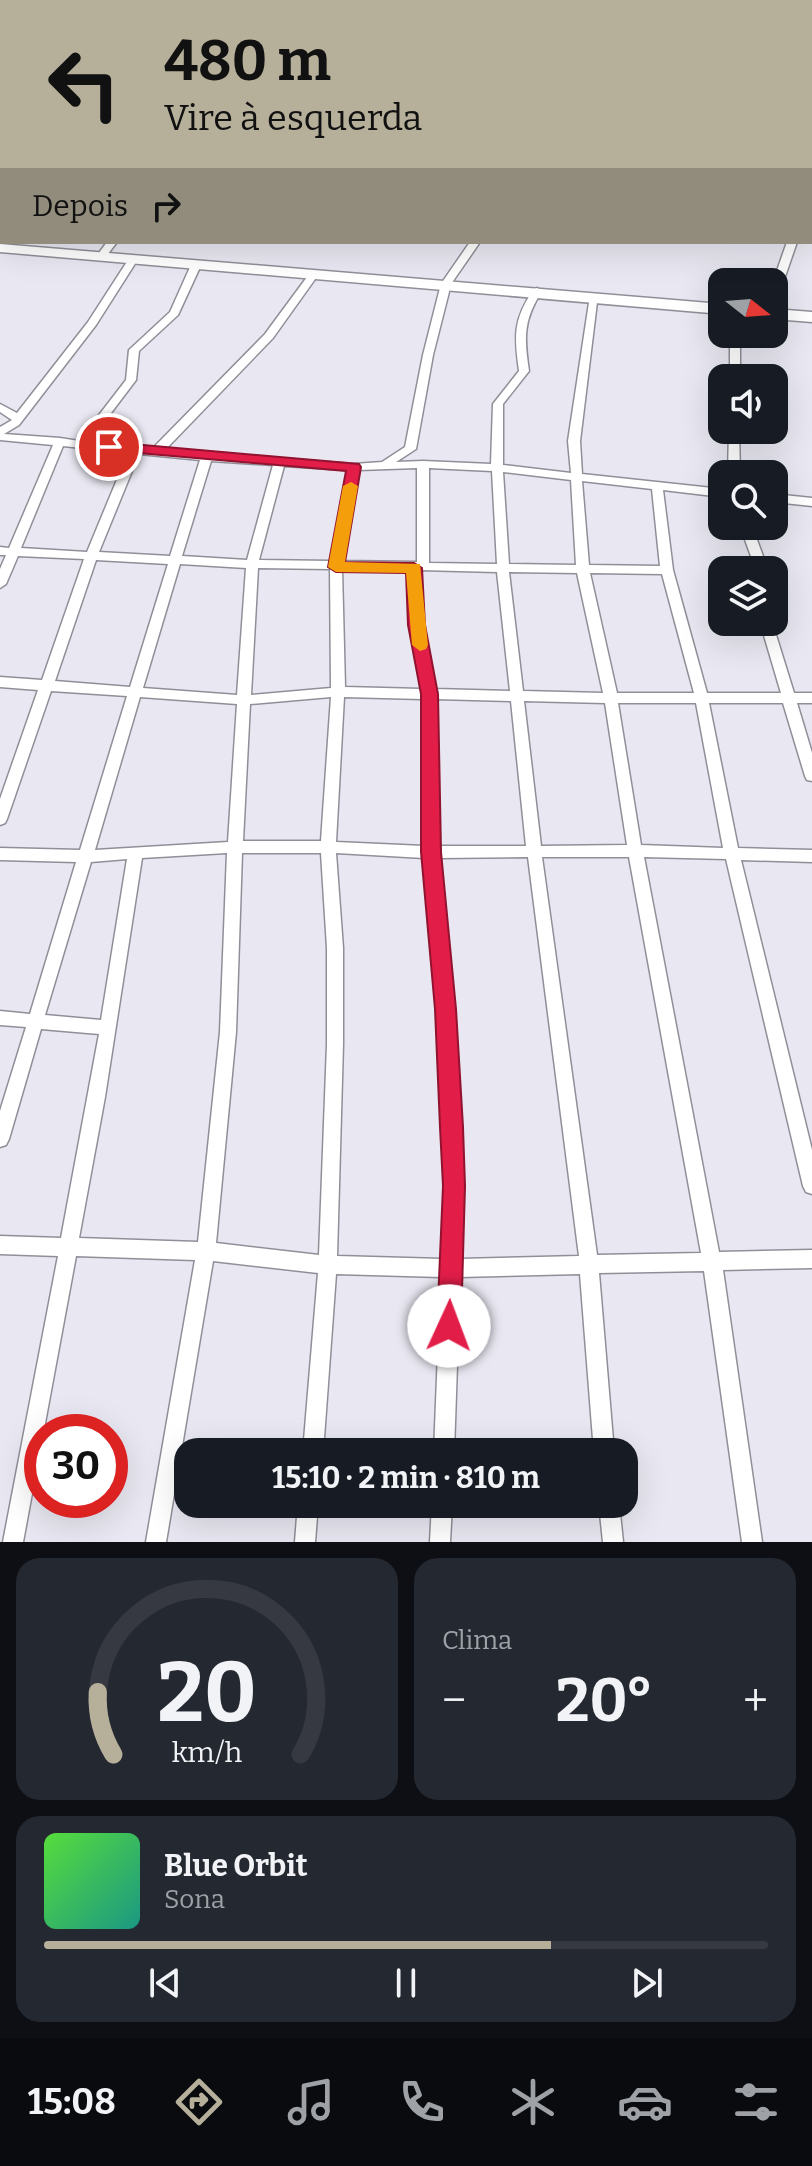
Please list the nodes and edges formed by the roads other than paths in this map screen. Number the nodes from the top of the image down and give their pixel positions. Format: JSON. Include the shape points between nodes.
{"nodes":[{"id":1,"x":111,"y":244,"type":"edge"},
{"id":2,"x":474,"y":244,"type":"edge"},
{"id":3,"x":791,"y":244,"type":"edge"},
{"id":4,"x":0,"y":248,"type":"edge"},
{"id":5,"x":101,"y":257,"type":"junction"},
{"id":6,"x":133,"y":259,"type":"junction"},
{"id":7,"x":196,"y":265,"type":"junction"},
{"id":8,"x":783,"y":268,"type":"edge"},
{"id":9,"x":313,"y":275,"type":"junction"},
{"id":10,"x":446,"y":284,"type":"junction"},
{"id":11,"x":537,"y":291,"type":"junction"},
{"id":12,"x":595,"y":296,"type":"junction"},
{"id":13,"x":708,"y":308,"type":"edge"},
{"id":14,"x":788,"y":315,"type":"edge"},
{"id":15,"x":812,"y":317,"type":"edge"},
{"id":16,"x":0,"y":407,"type":"edge"},
{"id":17,"x":18,"y":419,"type":"junction"},
{"id":18,"x":0,"y":434,"type":"edge"},
{"id":19,"x":60,"y":441,"type":"junction"},
{"id":20,"x":83,"y":443,"type":"junction"},
{"id":21,"x":135,"y":450,"type":"junction"},
{"id":22,"x":156,"y":452,"type":"junction"},
{"id":23,"x":206,"y":457,"type":"junction"},
{"id":24,"x":279,"y":462,"type":"junction"},
{"id":25,"x":423,"y":464,"type":"junction"},
{"id":26,"x":354,"y":467,"type":"junction"},
{"id":27,"x":370,"y":467,"type":"junction"},
{"id":28,"x":497,"y":468,"type":"junction"},
{"id":29,"x":578,"y":479,"type":"junction"},
{"id":30,"x":657,"y":485,"type":"junction"},
{"id":31,"x":708,"y":491,"type":"edge"},
{"id":32,"x":788,"y":499,"type":"edge"},
{"id":33,"x":812,"y":502,"type":"edge"},
{"id":34,"x":7,"y":551,"type":"edge"},
{"id":35,"x":92,"y":555,"type":"junction"},
{"id":36,"x":174,"y":560,"type":"junction"},
{"id":37,"x":252,"y":564,"type":"junction"},
{"id":38,"x":336,"y":567,"type":"junction"},
{"id":39,"x":419,"y":567,"type":"junction"},
{"id":40,"x":503,"y":569,"type":"junction"},
{"id":41,"x":667,"y":570,"type":"junction"},
{"id":42,"x":583,"y":571,"type":"junction"},
{"id":43,"x":0,"y":584,"type":"edge"},
{"id":44,"x":770,"y":636,"type":"edge"},
{"id":45,"x":0,"y":682,"type":"edge"},
{"id":46,"x":46,"y":686,"type":"junction"},
{"id":47,"x":134,"y":692,"type":"junction"},
{"id":48,"x":338,"y":692,"type":"junction"},
{"id":49,"x":429,"y":694,"type":"junction"},
{"id":50,"x":518,"y":694,"type":"junction"},
{"id":51,"x":611,"y":698,"type":"junction"},
{"id":52,"x":790,"y":698,"type":"junction"},
{"id":53,"x":812,"y":698,"type":"edge"},
{"id":54,"x":702,"y":699,"type":"junction"},
{"id":55,"x":245,"y":700,"type":"junction"},
{"id":56,"x":812,"y":776,"type":"edge"},
{"id":57,"x":0,"y":819,"type":"edge"},
{"id":58,"x":235,"y":847,"type":"junction"},
{"id":59,"x":328,"y":847,"type":"junction"},
{"id":60,"x":534,"y":850,"type":"junction"},
{"id":61,"x":635,"y":851,"type":"junction"},
{"id":62,"x":431,"y":852,"type":"junction"},
{"id":63,"x":0,"y":854,"type":"edge"},
{"id":64,"x":135,"y":854,"type":"junction"},
{"id":65,"x":732,"y":855,"type":"junction"},
{"id":66,"x":86,"y":856,"type":"junction"},
{"id":67,"x":812,"y":856,"type":"edge"},
{"id":68,"x":0,"y":1018,"type":"edge"},
{"id":69,"x":34,"y":1020,"type":"junction"},
{"id":70,"x":107,"y":1028,"type":"junction"},
{"id":71,"x":0,"y":1139,"type":"edge"},
{"id":72,"x":812,"y":1186,"type":"edge"},
{"id":73,"x":0,"y":1245,"type":"edge"},
{"id":74,"x":67,"y":1249,"type":"junction"},
{"id":75,"x":206,"y":1251,"type":"junction"},
{"id":76,"x":812,"y":1259,"type":"edge"},
{"id":77,"x":712,"y":1261,"type":"junction"},
{"id":78,"x":328,"y":1265,"type":"junction"},
{"id":79,"x":589,"y":1265,"type":"junction"},
{"id":80,"x":452,"y":1268,"type":"junction"},
{"id":81,"x":314,"y":1438,"type":"edge"},
{"id":82,"x":445,"y":1438,"type":"edge"},
{"id":83,"x":603,"y":1438,"type":"edge"},
{"id":84,"x":307,"y":1518,"type":"edge"},
{"id":85,"x":441,"y":1518,"type":"edge"},
{"id":86,"x":610,"y":1518,"type":"edge"},
{"id":87,"x":13,"y":1542,"type":"edge"},
{"id":88,"x":156,"y":1542,"type":"edge"},
{"id":89,"x":305,"y":1542,"type":"edge"},
{"id":90,"x":440,"y":1542,"type":"edge"},
{"id":91,"x":613,"y":1542,"type":"edge"},
{"id":92,"x":752,"y":1542,"type":"edge"}],
"edges":[{"from":1,"to":5,"type":"street"},
{"from":2,"to":10,"type":"street"},
{"from":3,"to":8,"type":"street"},
{"from":4,"to":5,"type":"main road"},
{"from":5,"to":6,"type":"main road"},
{"from":6,"to":7,"type":"main road"},
{"from":6,"to":17,"type":"street","via":[[92,323]]},
{"from":7,"to":9,"type":"main road"},
{"from":7,"to":20,"type":"street","via":[[174,313],[134,350],[131,380]]},
{"from":9,"to":10,"type":"main road"},
{"from":9,"to":22,"type":"street","via":[[269,336]]},
{"from":10,"to":11,"type":"main road"},
{"from":10,"to":27,"type":"street","via":[[410,449]]},
{"from":11,"to":12,"type":"main road"},
{"from":11,"to":28,"type":"street","via":[[523,311],[518,333],[524,371],[498,404]]},
{"from":12,"to":13,"type":"main road"},
{"from":12,"to":29,"type":"street","via":[[574,441]]},
{"from":14,"to":15,"type":"main road"},
{"from":16,"to":17,"type":"street"},
{"from":17,"to":18,"type":"street"},
{"from":18,"to":19,"type":"street"},
{"from":19,"to":20,"type":"street"},
{"from":19,"to":34,"type":"street"},
{"from":20,"to":21,"type":"street"},
{"from":21,"to":22,"type":"street"},
{"from":21,"to":35,"type":"street"},
{"from":22,"to":23,"type":"street"},
{"from":23,"to":24,"type":"street"},
{"from":23,"to":36,"type":"street"},
{"from":24,"to":26,"type":"street"},
{"from":24,"to":37,"type":"street"},
{"from":25,"to":27,"type":"street"},
{"from":25,"to":28,"type":"street"},
{"from":25,"to":39,"type":"street"},
{"from":26,"to":27,"type":"street"},
{"from":26,"to":38,"type":"street"},
{"from":28,"to":29,"type":"street"},
{"from":28,"to":40,"type":"street"},
{"from":29,"to":30,"type":"street"},
{"from":29,"to":42,"type":"street"},
{"from":30,"to":31,"type":"street"},
{"from":30,"to":41,"type":"street"},
{"from":32,"to":33,"type":"street"},
{"from":34,"to":35,"type":"street"},
{"from":34,"to":43,"type":"street"},
{"from":35,"to":36,"type":"street"},
{"from":35,"to":46,"type":"street"},
{"from":36,"to":37,"type":"street"},
{"from":36,"to":47,"type":"street"},
{"from":37,"to":38,"type":"street"},
{"from":37,"to":55,"type":"street"},
{"from":38,"to":39,"type":"street"},
{"from":38,"to":48,"type":"street"},
{"from":39,"to":40,"type":"street"},
{"from":39,"to":49,"type":"street","via":[[416,625]]},
{"from":40,"to":42,"type":"street"},
{"from":40,"to":50,"type":"street"},
{"from":41,"to":42,"type":"street"},
{"from":41,"to":54,"type":"street"},
{"from":42,"to":51,"type":"street"},
{"from":44,"to":52,"type":"street"},
{"from":45,"to":46,"type":"street"},
{"from":46,"to":47,"type":"street"},
{"from":46,"to":57,"type":"street"},
{"from":47,"to":55,"type":"street"},
{"from":47,"to":66,"type":"street"},
{"from":48,"to":49,"type":"street"},
{"from":48,"to":55,"type":"street"},
{"from":48,"to":59,"type":"street"},
{"from":49,"to":50,"type":"street"},
{"from":49,"to":62,"type":"street"},
{"from":50,"to":51,"type":"street"},
{"from":50,"to":60,"type":"street"},
{"from":51,"to":54,"type":"street"},
{"from":51,"to":61,"type":"street"},
{"from":52,"to":53,"type":"street"},
{"from":52,"to":54,"type":"street"},
{"from":52,"to":56,"type":"street"},
{"from":54,"to":65,"type":"street"},
{"from":55,"to":58,"type":"street"},
{"from":58,"to":59,"type":"street"},
{"from":58,"to":64,"type":"street"},
{"from":58,"to":75,"type":"street","via":[[228,1032]]},
{"from":59,"to":62,"type":"street"},
{"from":59,"to":78,"type":"street","via":[[335,1030]]},
{"from":60,"to":61,"type":"street"},
{"from":60,"to":62,"type":"street"},
{"from":60,"to":79,"type":"street"},
{"from":61,"to":65,"type":"street"},
{"from":61,"to":77,"type":"street"},
{"from":62,"to":80,"type":"street","via":[[446,1009]]},
{"from":63,"to":66,"type":"street"},
{"from":64,"to":66,"type":"street"},
{"from":64,"to":70,"type":"street"},
{"from":65,"to":67,"type":"street"},
{"from":65,"to":72,"type":"street"},
{"from":66,"to":69,"type":"street"},
{"from":68,"to":69,"type":"street"},
{"from":69,"to":70,"type":"street"},
{"from":69,"to":71,"type":"street"},
{"from":70,"to":74,"type":"street"},
{"from":73,"to":74,"type":"street"},
{"from":74,"to":75,"type":"street"},
{"from":74,"to":87,"type":"street"},
{"from":75,"to":78,"type":"street"},
{"from":75,"to":88,"type":"street"},
{"from":76,"to":77,"type":"street"},
{"from":77,"to":79,"type":"street"},
{"from":77,"to":92,"type":"street"},
{"from":78,"to":80,"type":"street"},
{"from":78,"to":81,"type":"street"},
{"from":79,"to":80,"type":"street"},
{"from":79,"to":83,"type":"street"},
{"from":80,"to":82,"type":"street"},
{"from":84,"to":89,"type":"street"},
{"from":85,"to":90,"type":"street"},
{"from":86,"to":91,"type":"street"}]}
